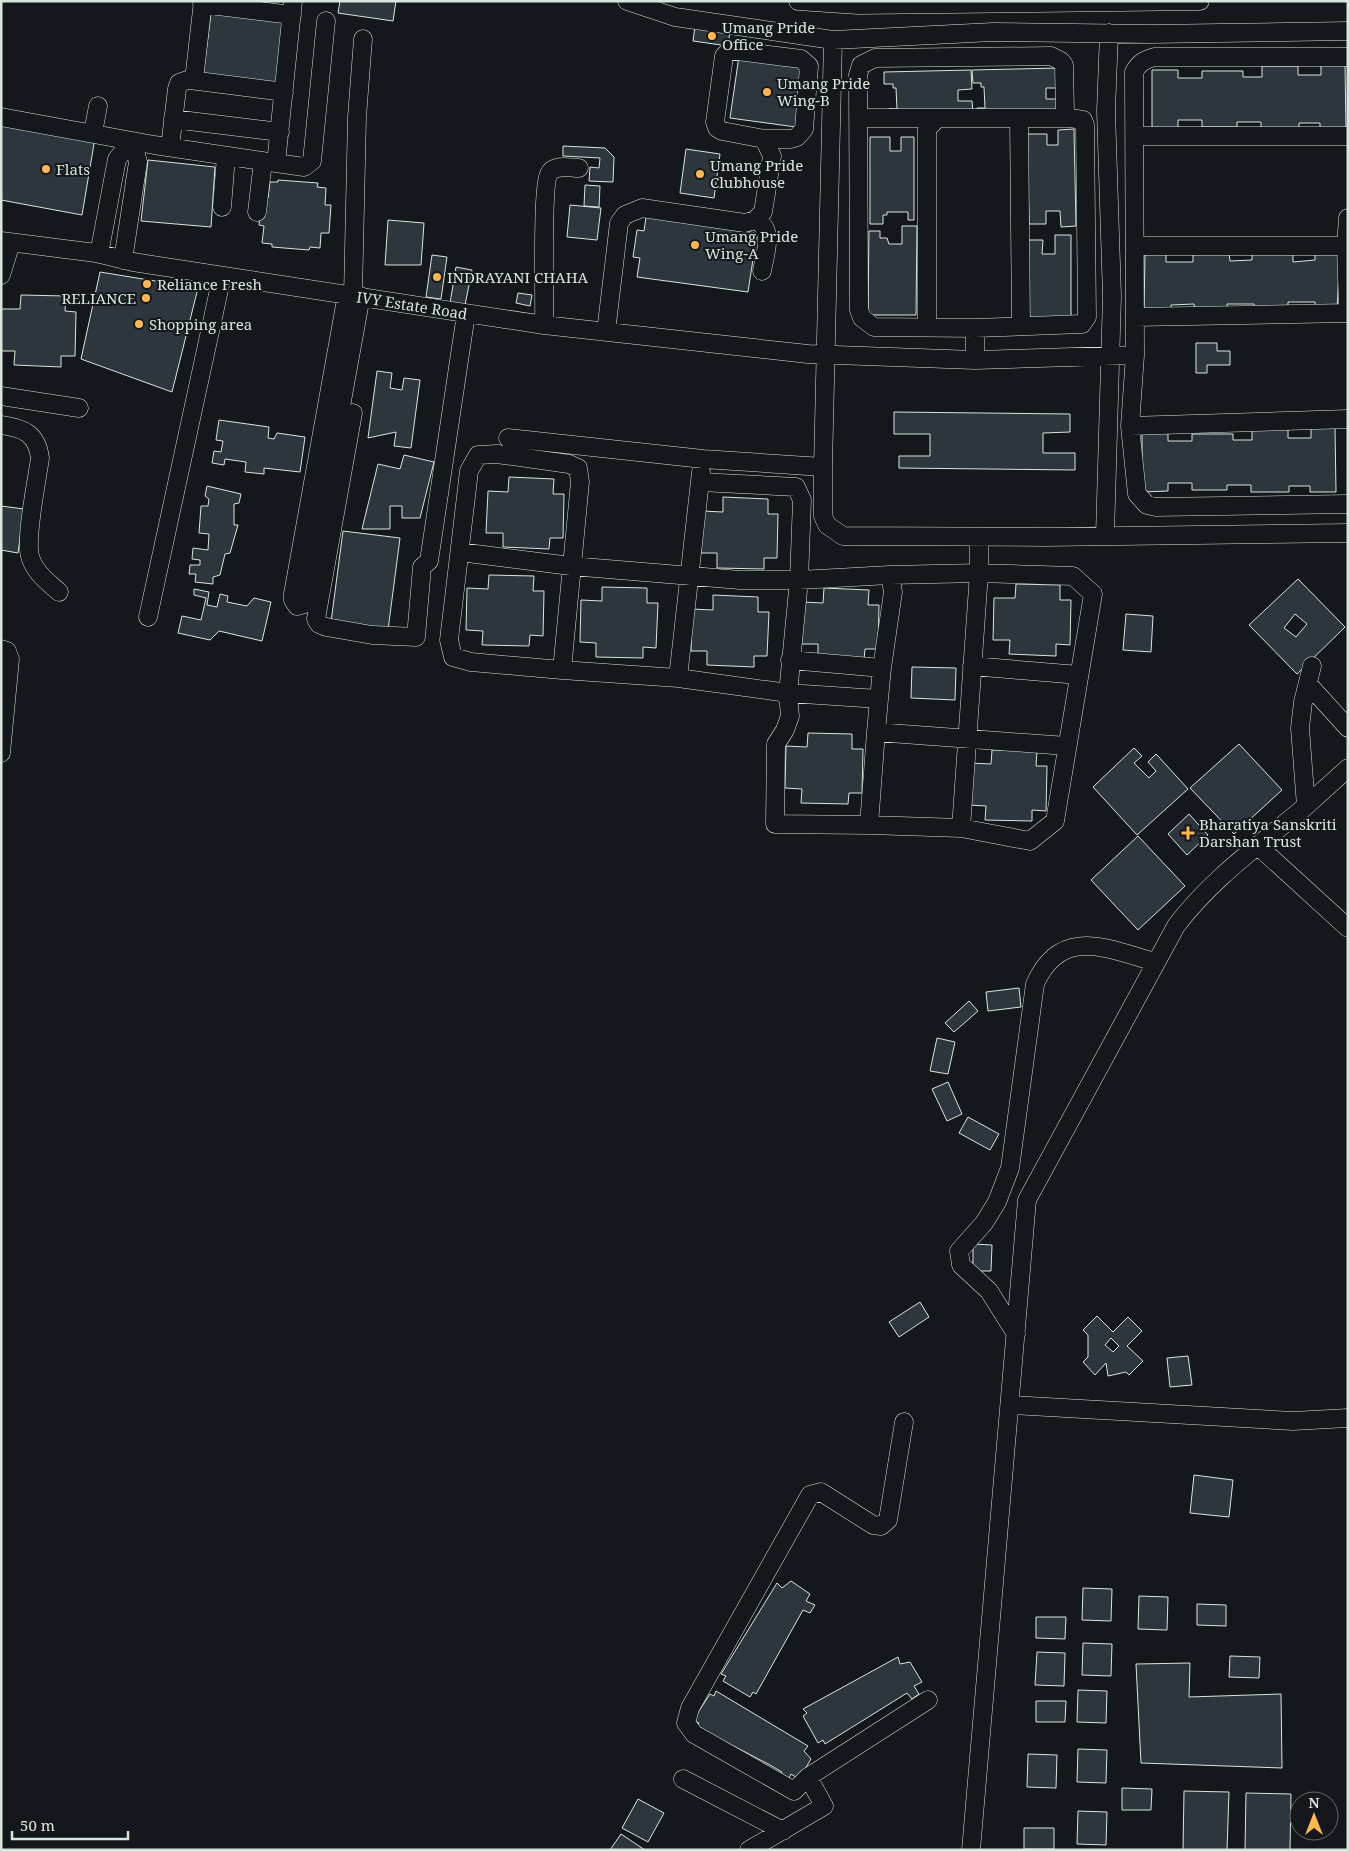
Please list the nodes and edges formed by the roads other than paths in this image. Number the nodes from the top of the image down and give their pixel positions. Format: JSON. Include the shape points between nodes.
{"nodes":[{"id":1,"x":627,"y":1,"type":"edge"},
{"id":2,"x":798,"y":1,"type":"edge"},
{"id":3,"x":1200,"y":1,"type":"edge"},
{"id":4,"x":202,"y":3,"type":"edge"},
{"id":5,"x":1018,"y":3,"type":"edge"},
{"id":6,"x":292,"y":8,"type":"edge"},
{"id":7,"x":326,"y":21,"type":"dead end"},
{"id":8,"x":1348,"y":31,"type":"edge"},
{"id":9,"x":1109,"y":33,"type":"junction"},
{"id":10,"x":363,"y":39,"type":"dead end"},
{"id":11,"x":833,"y":40,"type":"junction"},
{"id":12,"x":1348,"y":58,"type":"edge"},
{"id":13,"x":190,"y":80,"type":"junction"},
{"id":14,"x":284,"y":92,"type":"junction"},
{"id":15,"x":98,"y":106,"type":"dead end"},
{"id":16,"x":1,"y":117,"type":"edge"},
{"id":17,"x":858,"y":118,"type":"junction"},
{"id":18,"x":938,"y":118,"type":"junction"},
{"id":19,"x":1019,"y":118,"type":"junction"},
{"id":20,"x":1070,"y":118,"type":"junction"},
{"id":21,"x":173,"y":119,"type":"junction"},
{"id":22,"x":280,"y":132,"type":"junction"},
{"id":23,"x":93,"y":133,"type":"junction"},
{"id":24,"x":1135,"y":136,"type":"junction"},
{"id":25,"x":1348,"y":136,"type":"edge"},
{"id":26,"x":764,"y":139,"type":"junction"},
{"id":27,"x":132,"y":141,"type":"junction"},
{"id":28,"x":170,"y":147,"type":"junction"},
{"id":29,"x":226,"y":156,"type":"junction"},
{"id":30,"x":270,"y":162,"type":"junction"},
{"id":31,"x":579,"y":168,"type":"dead end"},
{"id":32,"x":1135,"y":189,"type":"junction"},
{"id":33,"x":1109,"y":191,"type":"junction"},
{"id":34,"x":222,"y":207,"type":"dead end"},
{"id":35,"x":257,"y":212,"type":"dead end"},
{"id":36,"x":1348,"y":218,"type":"edge"},
{"id":37,"x":755,"y":220,"type":"junction"},
{"id":38,"x":6,"y":242,"type":"edge"},
{"id":39,"x":1136,"y":246,"type":"junction"},
{"id":40,"x":99,"y":254,"type":"junction"},
{"id":41,"x":1347,"y":255,"type":"edge"},
{"id":42,"x":123,"y":260,"type":"junction"},
{"id":43,"x":762,"y":271,"type":"dead end"},
{"id":44,"x":1,"y":275,"type":"edge"},
{"id":45,"x":222,"y":276,"type":"junction"},
{"id":46,"x":354,"y":295,"type":"junction"},
{"id":47,"x":1348,"y":298,"type":"edge"},
{"id":48,"x":1348,"y":307,"type":"edge"},
{"id":49,"x":1348,"y":313,"type":"edge"},
{"id":50,"x":466,"y":314,"type":"junction"},
{"id":51,"x":1135,"y":317,"type":"junction"},
{"id":52,"x":544,"y":325,"type":"junction"},
{"id":53,"x":1022,"y":326,"type":"junction"},
{"id":54,"x":927,"y":327,"type":"junction"},
{"id":55,"x":975,"y":328,"type":"junction"},
{"id":56,"x":606,"y":332,"type":"junction"},
{"id":57,"x":1135,"y":355,"type":"junction"},
{"id":58,"x":825,"y":356,"type":"junction"},
{"id":59,"x":1110,"y":356,"type":"junction"},
{"id":60,"x":975,"y":360,"type":"junction"},
{"id":61,"x":1,"y":396,"type":"edge"},
{"id":62,"x":79,"y":408,"type":"dead end"},
{"id":63,"x":353,"y":413,"type":"dead end"},
{"id":64,"x":1348,"y":419,"type":"edge"},
{"id":65,"x":1,"y":424,"type":"edge"},
{"id":66,"x":1130,"y":426,"type":"junction"},
{"id":67,"x":508,"y":438,"type":"dead end"},
{"id":68,"x":332,"y":455,"type":"junction"},
{"id":69,"x":703,"y":459,"type":"junction"},
{"id":70,"x":823,"y":467,"type":"junction"},
{"id":71,"x":700,"y":482,"type":"junction"},
{"id":72,"x":1348,"y":504,"type":"edge"},
{"id":73,"x":1348,"y":533,"type":"edge"},
{"id":74,"x":1105,"y":535,"type":"junction"},
{"id":75,"x":978,"y":537,"type":"junction"},
{"id":76,"x":460,"y":552,"type":"junction"},
{"id":77,"x":571,"y":566,"type":"junction"},
{"id":78,"x":979,"y":573,"type":"junction"},
{"id":79,"x":890,"y":575,"type":"junction"},
{"id":80,"x":689,"y":577,"type":"junction"},
{"id":81,"x":799,"y":580,"type":"junction"},
{"id":82,"x":59,"y":592,"type":"dead end"},
{"id":83,"x":148,"y":616,"type":"dead end"},
{"id":84,"x":1,"y":649,"type":"edge"},
{"id":85,"x":790,"y":660,"type":"junction"},
{"id":86,"x":972,"y":666,"type":"junction"},
{"id":87,"x":1312,"y":666,"type":"dead end"},
{"id":88,"x":882,"y":668,"type":"junction"},
{"id":89,"x":562,"y":670,"type":"junction"},
{"id":90,"x":1080,"y":675,"type":"junction"},
{"id":91,"x":678,"y":678,"type":"junction"},
{"id":92,"x":1308,"y":684,"type":"junction"},
{"id":93,"x":788,"y":693,"type":"junction"},
{"id":94,"x":879,"y":698,"type":"junction"},
{"id":95,"x":1348,"y":728,"type":"edge"},
{"id":96,"x":876,"y":732,"type":"junction"},
{"id":97,"x":967,"y":739,"type":"junction"},
{"id":98,"x":1067,"y":746,"type":"junction"},
{"id":99,"x":1,"y":753,"type":"edge"},
{"id":100,"x":1348,"y":768,"type":"edge"},
{"id":101,"x":1306,"y":806,"type":"junction"},
{"id":102,"x":868,"y":825,"type":"junction"},
{"id":103,"x":961,"y":828,"type":"junction"},
{"id":104,"x":1258,"y":846,"type":"junction"},
{"id":105,"x":1348,"y":928,"type":"edge"},
{"id":106,"x":1155,"y":962,"type":"junction"},
{"id":107,"x":1010,"y":1168,"type":"junction"},
{"id":108,"x":1027,"y":1200,"type":"junction"},
{"id":109,"x":1016,"y":1334,"type":"junction"},
{"id":110,"x":1011,"y":1405,"type":"junction"},
{"id":111,"x":1348,"y":1418,"type":"edge"},
{"id":112,"x":904,"y":1422,"type":"dead end"},
{"id":113,"x":928,"y":1700,"type":"dead end"},
{"id":114,"x":808,"y":1776,"type":"junction"},
{"id":115,"x":683,"y":1779,"type":"dead end"},
{"id":116,"x":783,"y":1831,"type":"junction"},
{"id":117,"x":749,"y":1850,"type":"edge"},
{"id":118,"x":971,"y":1850,"type":"edge"}],
"edges":[{"from":1,"to":11,"type":"street","via":[[675,17]]},
{"from":2,"to":5,"type":"street","via":[[858,5]]},
{"from":3,"to":5,"type":"street"},
{"from":4,"to":6,"type":"street"},
{"from":4,"to":13,"type":"street","via":[[195,72]]},
{"from":6,"to":14,"type":"street"},
{"from":7,"to":30,"type":"street","via":[[312,162],[304,168]]},
{"from":8,"to":9,"type":"street"},
{"from":9,"to":11,"type":"street","via":[[993,32]]},
{"from":9,"to":33,"type":"street","via":[[1106,110]]},
{"from":10,"to":46,"type":"street","via":[[357,117]]},
{"from":11,"to":58,"type":"street"},
{"from":12,"to":24,"type":"street","via":[[1145,60],[1134,72]]},
{"from":13,"to":14,"type":"street"},
{"from":13,"to":21,"type":"street","via":[[179,83],[176,88]]},
{"from":14,"to":22,"type":"street"},
{"from":15,"to":23,"type":"street"},
{"from":16,"to":23,"type":"street"},
{"from":17,"to":18,"type":"street"},
{"from":17,"to":20,"type":"street","via":[[858,75],[861,65],[875,58],[1041,56],[1056,58],[1064,65],[1063,107]]},
{"from":17,"to":54,"type":"street","via":[[859,310],[867,324],[874,327]]},
{"from":18,"to":19,"type":"street"},
{"from":18,"to":54,"type":"street","via":[[925,136]]},
{"from":19,"to":20,"type":"street"},
{"from":19,"to":53,"type":"street"},
{"from":20,"to":53,"type":"street","via":[[1083,120],[1085,125],[1087,317],[1082,324]]},
{"from":21,"to":22,"type":"street"},
{"from":21,"to":28,"type":"street"},
{"from":22,"to":30,"type":"street"},
{"from":23,"to":27,"type":"street"},
{"from":24,"to":25,"type":"street"},
{"from":24,"to":32,"type":"street"},
{"from":26,"to":26,"type":"street","via":[[717,128],[715,122],[724,56],[730,50],[801,59],[809,66],[804,129],[791,139]]},
{"from":26,"to":37,"type":"street","via":[[772,156],[763,212]]},
{"from":27,"to":28,"type":"street"},
{"from":27,"to":40,"type":"street","via":[[117,159]]},
{"from":27,"to":42,"type":"street","via":[[138,162]]},
{"from":28,"to":29,"type":"street"},
{"from":29,"to":30,"type":"street"},
{"from":29,"to":34,"type":"street"},
{"from":30,"to":35,"type":"street"},
{"from":31,"to":52,"type":"street","via":[[559,167],[553,169],[546,179]]},
{"from":32,"to":33,"type":"street"},
{"from":32,"to":39,"type":"street"},
{"from":33,"to":59,"type":"street"},
{"from":36,"to":41,"type":"street"},
{"from":37,"to":43,"type":"street","via":[[763,224],[768,233]]},
{"from":37,"to":56,"type":"street","via":[[745,223],[642,208],[625,214],[619,223]]},
{"from":38,"to":40,"type":"street","name":"IVY Estate Road"},
{"from":38,"to":44,"type":"street"},
{"from":39,"to":41,"type":"street"},
{"from":39,"to":51,"type":"street"},
{"from":40,"to":42,"type":"street","name":"IVY Estate Road"},
{"from":41,"to":47,"type":"street"},
{"from":42,"to":45,"type":"street","name":"IVY Estate Road"},
{"from":45,"to":46,"type":"street","name":"IVY Estate Road"},
{"from":45,"to":83,"type":"street"},
{"from":46,"to":50,"type":"street","name":"IVY Estate Road"},
{"from":46,"to":68,"type":"street"},
{"from":47,"to":48,"type":"street"},
{"from":49,"to":51,"type":"street"},
{"from":50,"to":52,"type":"street","name":"IVY Estate Road"},
{"from":50,"to":68,"type":"street","via":[[429,561],[422,567],[416,637],[372,635],[319,624],[316,613],[336,507]]},
{"from":51,"to":57,"type":"street"},
{"from":52,"to":56,"type":"street","name":"IVY Estate Road"},
{"from":53,"to":55,"type":"street"},
{"from":54,"to":55,"type":"street"},
{"from":55,"to":60,"type":"street"},
{"from":56,"to":58,"type":"street","name":"IVY Estate Road"},
{"from":57,"to":59,"type":"street","name":"IVY Estate Road"},
{"from":57,"to":66,"type":"street"},
{"from":58,"to":60,"type":"street","name":"IVY Estate Road"},
{"from":58,"to":70,"type":"street"},
{"from":59,"to":60,"type":"street","name":"IVY Estate Road"},
{"from":59,"to":74,"type":"street"},
{"from":61,"to":62,"type":"street"},
{"from":63,"to":68,"type":"street"},
{"from":64,"to":66,"type":"street"},
{"from":65,"to":82,"type":"street","via":[[29,434],[39,447],[30,556],[38,572]]},
{"from":66,"to":72,"type":"street","via":[[1137,494],[1147,505]]},
{"from":67,"to":69,"type":"street"},
{"from":68,"to":68,"type":"street","via":[[307,594],[304,604],[297,606],[294,594]]},
{"from":69,"to":70,"type":"street"},
{"from":69,"to":71,"type":"street"},
{"from":70,"to":75,"type":"street","via":[[823,516],[827,525],[843,536]]},
{"from":71,"to":80,"type":"street"},
{"from":71,"to":81,"type":"street","via":[[796,487],[802,500]]},
{"from":73,"to":74,"type":"street"},
{"from":74,"to":75,"type":"street"},
{"from":75,"to":78,"type":"street"},
{"from":76,"to":77,"type":"street"},
{"from":76,"to":77,"type":"street","via":[[469,471],[478,455],[496,454],[578,468],[580,482]]},
{"from":76,"to":89,"type":"street","via":[[449,640],[453,657],[471,662]]},
{"from":77,"to":80,"type":"street"},
{"from":77,"to":89,"type":"street"},
{"from":78,"to":79,"type":"street"},
{"from":78,"to":86,"type":"street"},
{"from":78,"to":90,"type":"street","via":[[1073,576],[1093,594]]},
{"from":79,"to":81,"type":"street"},
{"from":79,"to":88,"type":"street","via":[[893,592]]},
{"from":80,"to":81,"type":"street"},
{"from":80,"to":91,"type":"street"},
{"from":81,"to":85,"type":"street"},
{"from":84,"to":99,"type":"street","via":[[7,652],[10,660]]},
{"from":85,"to":88,"type":"street"},
{"from":85,"to":93,"type":"street"},
{"from":86,"to":90,"type":"street"},
{"from":86,"to":97,"type":"street"},
{"from":87,"to":92,"type":"street"},
{"from":88,"to":94,"type":"street"},
{"from":89,"to":91,"type":"street"},
{"from":90,"to":98,"type":"street"},
{"from":91,"to":93,"type":"street"},
{"from":92,"to":95,"type":"street"},
{"from":92,"to":101,"type":"street","via":[[1300,728]]},
{"from":93,"to":94,"type":"street"},
{"from":93,"to":102,"type":"street","via":[[790,716],[776,744],[775,824]]},
{"from":94,"to":96,"type":"street"},
{"from":96,"to":97,"type":"street"},
{"from":96,"to":102,"type":"street"},
{"from":97,"to":98,"type":"street"},
{"from":97,"to":103,"type":"street"},
{"from":98,"to":103,"type":"street","via":[[1054,821],[1030,841]]},
{"from":100,"to":101,"type":"street"},
{"from":101,"to":104,"type":"street"},
{"from":102,"to":103,"type":"street"},
{"from":104,"to":105,"type":"street"},
{"from":104,"to":106,"type":"street","via":[[1190,907]]},
{"from":106,"to":107,"type":"street","via":[[1094,945],[1077,945],[1050,960],[1035,984]]},
{"from":106,"to":108,"type":"street"},
{"from":107,"to":108,"type":"street"},
{"from":107,"to":109,"type":"street","via":[[997,1202],[984,1223],[963,1244],[959,1259],[967,1273],[994,1298]]},
{"from":108,"to":109,"type":"street"},
{"from":109,"to":110,"type":"street"},
{"from":110,"to":111,"type":"street","via":[[1293,1421]]},
{"from":110,"to":118,"type":"street"},
{"from":112,"to":114,"type":"street","via":[[888,1520],[877,1526],[821,1492],[810,1495],[687,1716],[686,1724],[694,1734],[794,1791]]},
{"from":113,"to":114,"type":"street"},
{"from":114,"to":116,"type":"street","via":[[824,1806]]},
{"from":115,"to":116,"type":"street"},
{"from":116,"to":117,"type":"street"}]}
